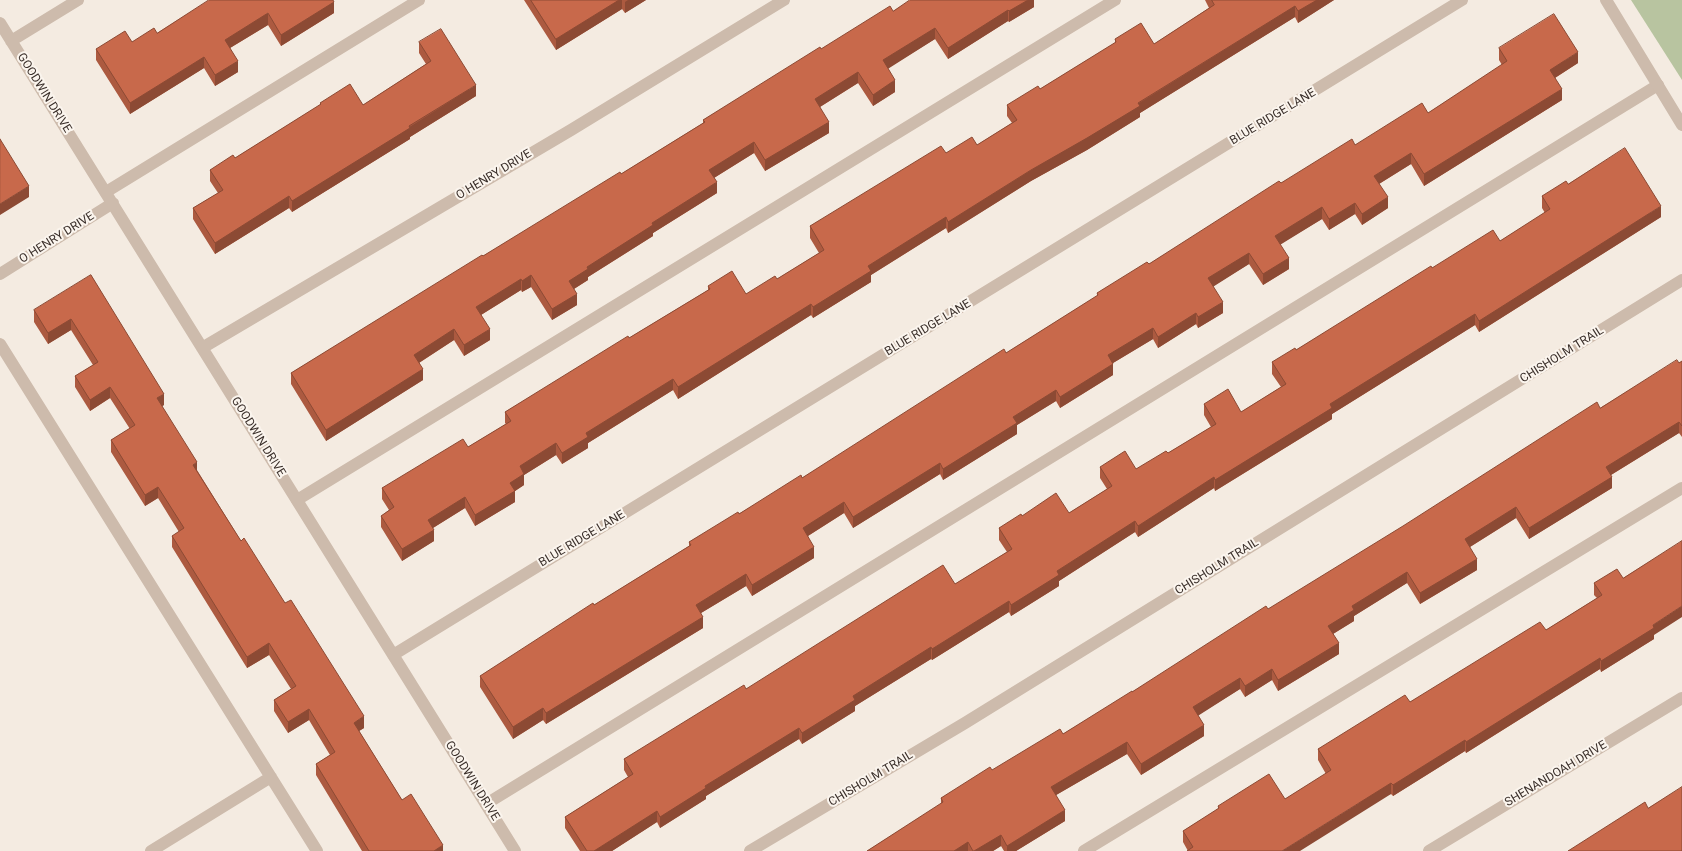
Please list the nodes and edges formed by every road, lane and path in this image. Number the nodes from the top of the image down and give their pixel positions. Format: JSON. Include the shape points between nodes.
{"nodes":[{"id":1,"x":78,"y":0,"type":"edge"},
{"id":2,"x":419,"y":0,"type":"edge"},
{"id":3,"x":784,"y":0,"type":"edge"},
{"id":4,"x":1114,"y":0,"type":"edge"},
{"id":5,"x":1462,"y":0,"type":"edge"},
{"id":6,"x":1606,"y":0,"type":"edge"},
{"id":7,"x":0,"y":23,"type":"edge"},
{"id":8,"x":11,"y":41,"type":"junction"},
{"id":9,"x":1658,"y":84,"type":"junction"},
{"id":10,"x":1682,"y":125,"type":"edge"},
{"id":11,"x":106,"y":192,"type":"junction"},
{"id":12,"x":113,"y":203,"type":"junction"},
{"id":13,"x":0,"y":274,"type":"edge"},
{"id":14,"x":1682,"y":280,"type":"edge"},
{"id":15,"x":0,"y":344,"type":"edge"},
{"id":16,"x":202,"y":348,"type":"junction"},
{"id":17,"x":1682,"y":488,"type":"edge"},
{"id":18,"x":297,"y":500,"type":"junction"},
{"id":19,"x":393,"y":655,"type":"junction"},
{"id":20,"x":1682,"y":698,"type":"edge"},
{"id":21,"x":271,"y":777,"type":"junction"},
{"id":22,"x":486,"y":804,"type":"junction"},
{"id":23,"x":151,"y":851,"type":"edge"},
{"id":24,"x":317,"y":851,"type":"edge"},
{"id":25,"x":515,"y":851,"type":"edge"},
{"id":26,"x":750,"y":851,"type":"edge"},
{"id":27,"x":1084,"y":851,"type":"edge"},
{"id":28,"x":1429,"y":851,"type":"edge"}],
"edges":[{"from":1,"to":8,"type":"street"},
{"from":2,"to":11,"type":"street"},
{"from":3,"to":16,"type":"street","name":"O HENRY DRIVE"},
{"from":4,"to":18,"type":"street"},
{"from":5,"to":19,"type":"street","name":"BLUE RIDGE LANE"},
{"from":6,"to":9,"type":"street"},
{"from":7,"to":8,"type":"street","name":"GOODWIN DRIVE"},
{"from":8,"to":11,"type":"street","name":"GOODWIN DRIVE"},
{"from":9,"to":10,"type":"street"},
{"from":9,"to":22,"type":"street"},
{"from":11,"to":12,"type":"street","name":"GOODWIN DRIVE"},
{"from":12,"to":13,"type":"street","name":"O HENRY DRIVE"},
{"from":12,"to":16,"type":"street","name":"GOODWIN DRIVE"},
{"from":14,"to":26,"type":"street","name":"CHISHOLM TRAIL","via":[[974,718]]},
{"from":15,"to":21,"type":"street"},
{"from":16,"to":18,"type":"street","name":"GOODWIN DRIVE"},
{"from":17,"to":27,"type":"street"},
{"from":18,"to":19,"type":"street","name":"GOODWIN DRIVE"},
{"from":19,"to":22,"type":"street","name":"GOODWIN DRIVE"},
{"from":20,"to":28,"type":"street","name":"SHENANDOAH DRIVE"},
{"from":21,"to":23,"type":"street"},
{"from":21,"to":24,"type":"street"},
{"from":22,"to":25,"type":"street","name":"GOODWIN DRIVE"}]}
